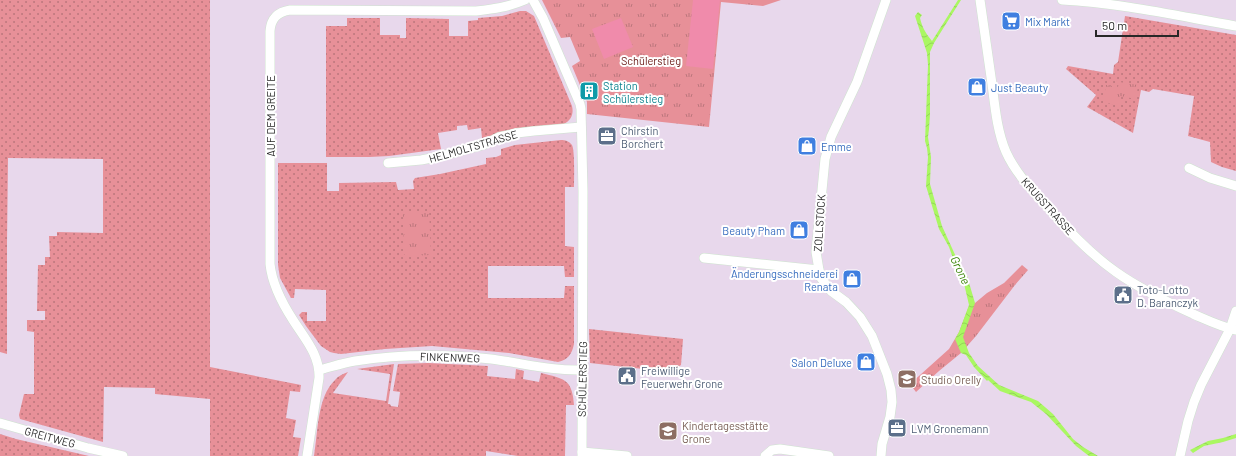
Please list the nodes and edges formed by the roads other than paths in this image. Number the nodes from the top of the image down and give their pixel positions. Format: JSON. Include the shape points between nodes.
{"nodes":[{"id":1,"x":525,"y":0,"type":"edge"},
{"id":2,"x":533,"y":0,"type":"edge"},
{"id":3,"x":886,"y":0,"type":"edge"},
{"id":4,"x":980,"y":0,"type":"edge"},
{"id":5,"x":1062,"y":0,"type":"edge"},
{"id":6,"x":1236,"y":26,"type":"edge"},
{"id":7,"x":581,"y":128,"type":"junction"},
{"id":8,"x":388,"y":163,"type":"dead end"},
{"id":9,"x":1190,"y":168,"type":"dead end"},
{"id":10,"x":1236,"y":186,"type":"edge"},
{"id":11,"x":704,"y":258,"type":"dead end"},
{"id":12,"x":819,"y":270,"type":"junction"},
{"id":13,"x":1236,"y":311,"type":"edge"},
{"id":14,"x":1233,"y":329,"type":"edge"},
{"id":15,"x":319,"y":370,"type":"junction"},
{"id":16,"x":582,"y":370,"type":"junction"},
{"id":17,"x":0,"y":423,"type":"edge"},
{"id":18,"x":582,"y":454,"type":"edge"},
{"id":19,"x":123,"y":456,"type":"edge"},
{"id":20,"x":307,"y":456,"type":"edge"},
{"id":21,"x":627,"y":456,"type":"edge"},
{"id":22,"x":765,"y":456,"type":"edge"},
{"id":23,"x":829,"y":456,"type":"edge"},
{"id":24,"x":881,"y":456,"type":"edge"},
{"id":25,"x":1180,"y":456,"type":"edge"}],
"edges":[{"from":1,"to":15,"type":"street","name":"AUF DEM GREITE","via":[[498,9],[476,11],[290,10],[280,13],[272,20],[271,270],[280,298],[314,353]]},
{"from":2,"to":7,"type":"street","name":"SCHÜLERSTIEG","via":[[580,104]]},
{"from":3,"to":12,"type":"street","name":"ZOLLSTOCK","via":[[857,82],[831,138],[825,159],[816,252]]},
{"from":4,"to":14,"type":"street","name":"KRUGSTRASSE","via":[[999,128],[1006,152],[1022,178],[1066,228],[1116,271],[1177,307]]},
{"from":5,"to":6,"type":"street","via":[[1126,7]]},
{"from":7,"to":8,"type":"street","name":"HELMOLTSTRASSE","via":[[517,133],[437,157]]},
{"from":7,"to":16,"type":"street","name":"SCHÜLERSTIEG"},
{"from":9,"to":10,"type":"street","via":[[1210,178]]},
{"from":11,"to":12,"type":"street"},
{"from":12,"to":24,"type":"street","name":"ZOLLSTOCK","via":[[824,284],[860,317],[872,336],[887,374],[892,390],[892,402]]},
{"from":13,"to":14,"type":"street"},
{"from":14,"to":25,"type":"street","via":[[1201,385]]},
{"from":15,"to":16,"type":"street","name":"FINKENWEG","via":[[378,358],[435,356],[491,359]]},
{"from":15,"to":20,"type":"street","name":"AUF DEM GREITE"},
{"from":16,"to":18,"type":"street","name":"SCHÜLERSTIEG"},
{"from":17,"to":19,"type":"street","name":"GREITWEG"},
{"from":18,"to":21,"type":"street"},
{"from":22,"to":23,"type":"street","via":[[772,450],[780,449]]}]}
